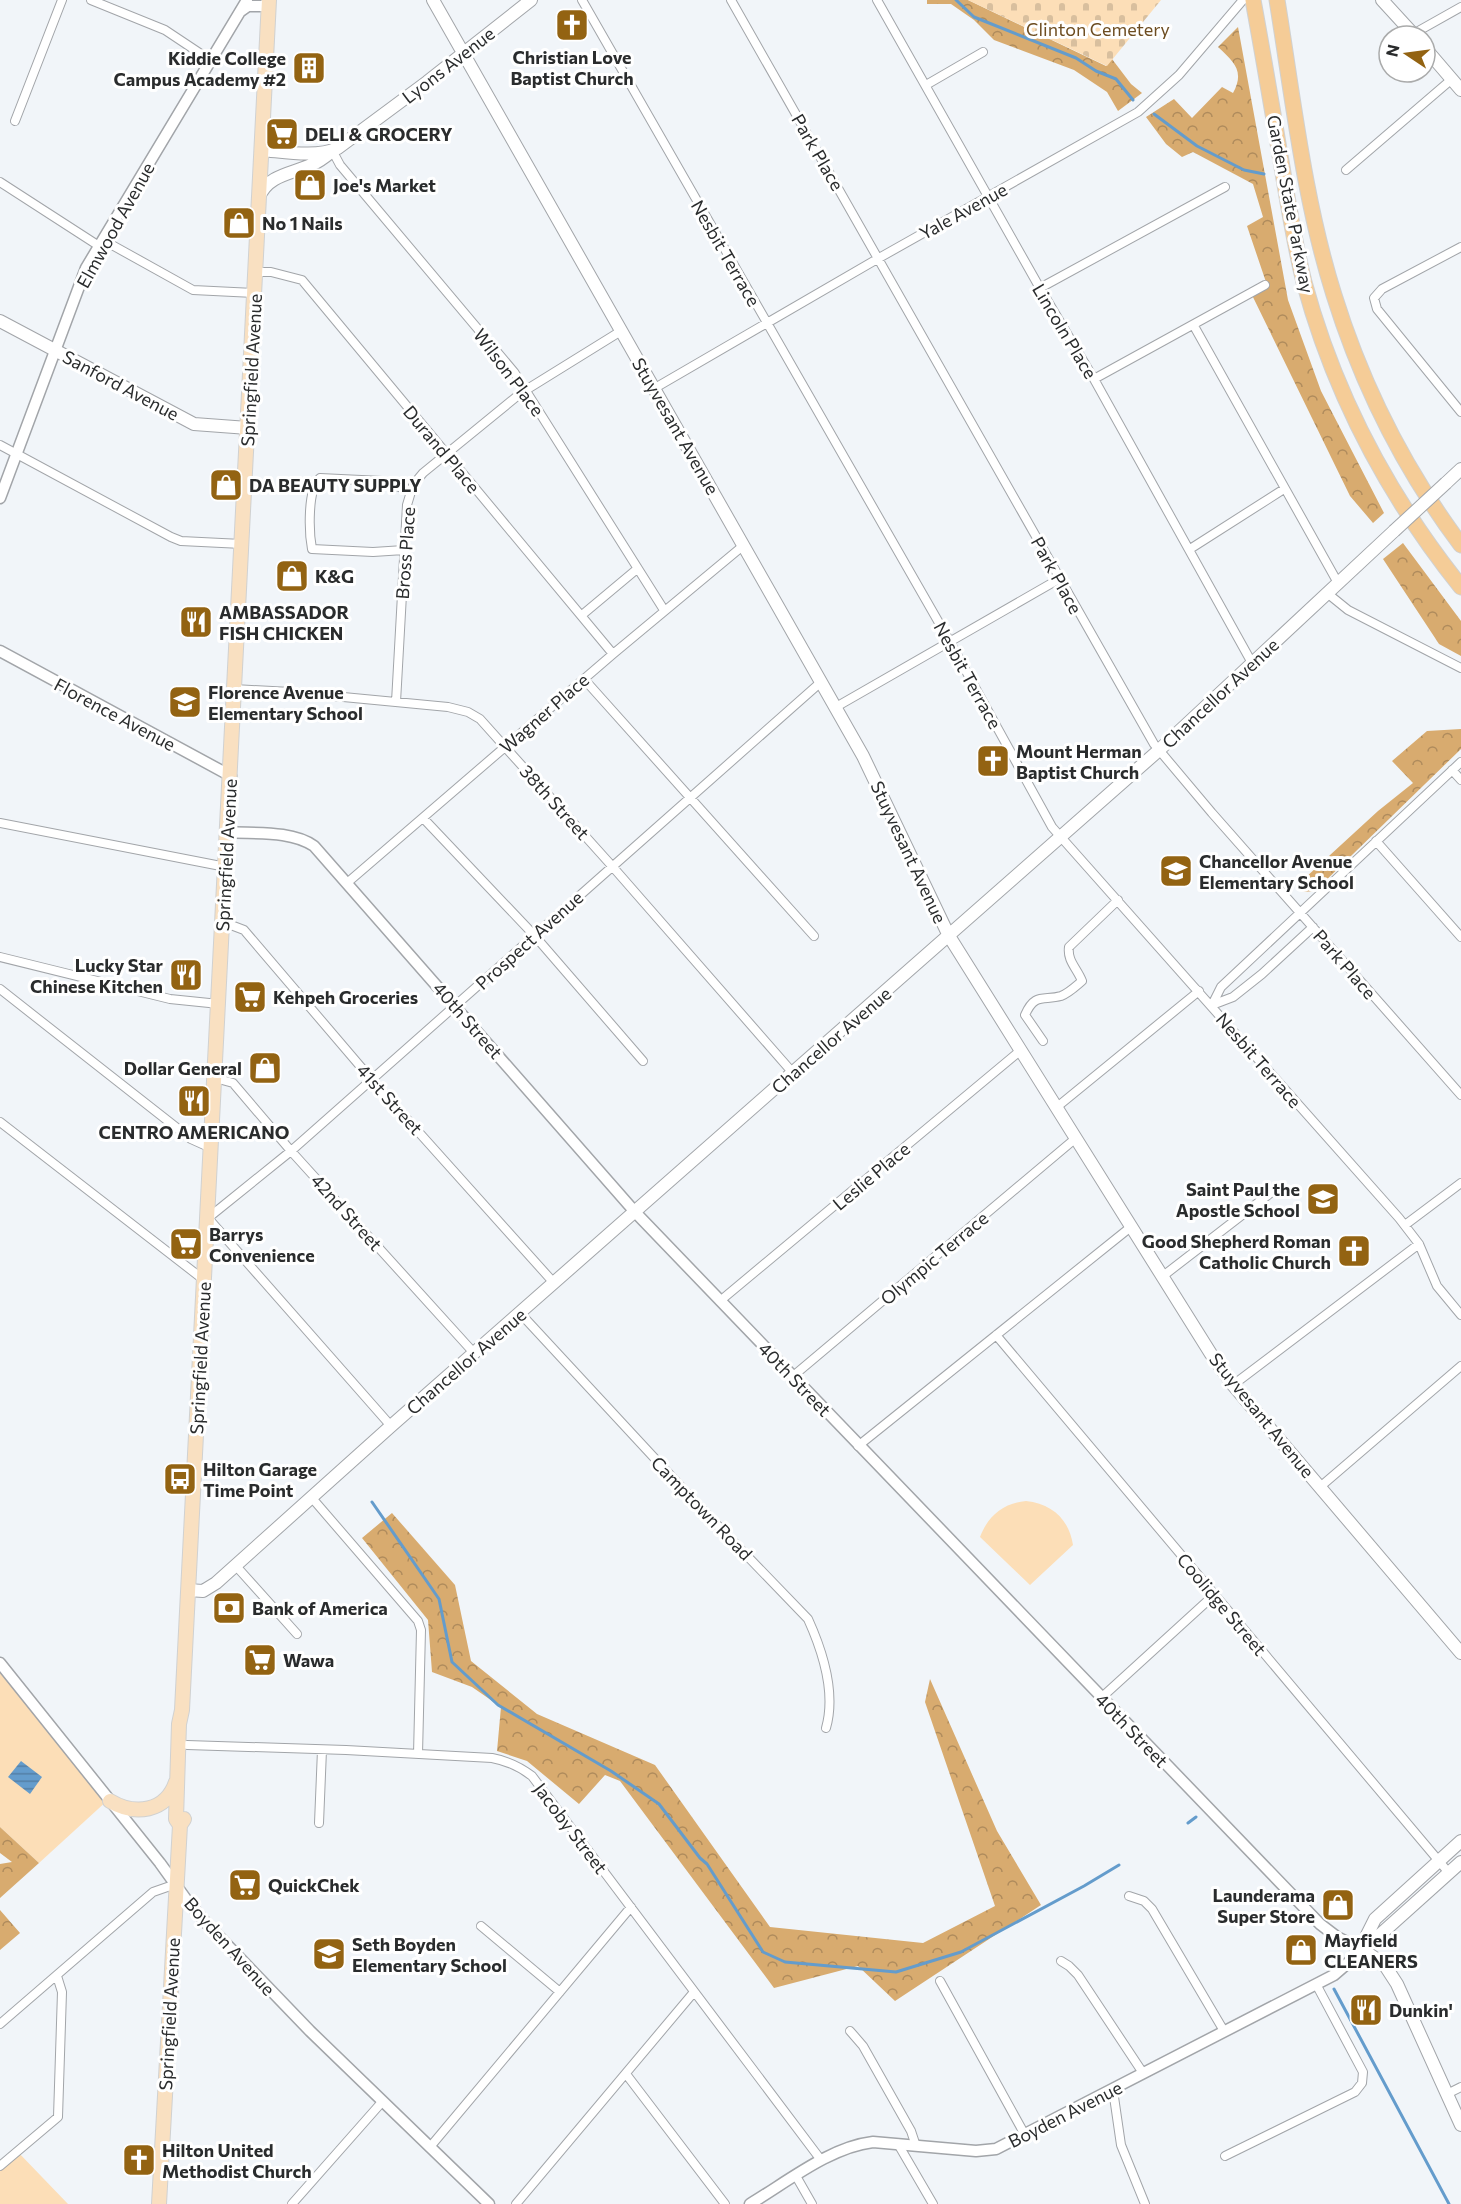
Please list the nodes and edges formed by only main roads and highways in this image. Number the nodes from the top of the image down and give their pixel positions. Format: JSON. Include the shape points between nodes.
{"nodes":[{"id":1,"x":433,"y":0,"type":"edge"},
{"id":2,"x":531,"y":0,"type":"edge"},
{"id":3,"x":1253,"y":0,"type":"edge"},
{"id":4,"x":1277,"y":0,"type":"edge"},
{"id":5,"x":1382,"y":0,"type":"edge"},
{"id":6,"x":269,"y":3,"type":"edge"},
{"id":7,"x":1404,"y":24,"type":"edge"},
{"id":8,"x":464,"y":54,"type":"junction"},
{"id":9,"x":1437,"y":62,"type":"edge"},
{"id":10,"x":1461,"y":90,"type":"edge"},
{"id":11,"x":262,"y":150,"type":"junction"},
{"id":12,"x":332,"y":150,"type":"junction"},
{"id":13,"x":259,"y":198,"type":"junction"},
{"id":14,"x":0,"y":321,"type":"edge"},
{"id":15,"x":249,"y":428,"type":"junction"},
{"id":16,"x":1461,"y":469,"type":"edge"},
{"id":17,"x":1461,"y":545,"type":"edge"},
{"id":18,"x":1461,"y":587,"type":"edge"},
{"id":19,"x":948,"y":936,"type":"junction"},
{"id":20,"x":188,"y":1590,"type":"junction"},
{"id":21,"x":1461,"y":1653,"type":"edge"},
{"id":22,"x":182,"y":1710,"type":"junction"},
{"id":23,"x":178,"y":1771,"type":"junction"},
{"id":24,"x":110,"y":1801,"type":"road end"},
{"id":25,"x":180,"y":1825,"type":"junction"},
{"id":26,"x":1461,"y":1841,"type":"edge"},
{"id":27,"x":1461,"y":1862,"type":"edge"},
{"id":28,"x":1363,"y":1950,"type":"junction"},
{"id":29,"x":1461,"y":2125,"type":"edge"},
{"id":30,"x":159,"y":2204,"type":"edge"}],
"edges":[{"from":1,"to":8,"type":"main road","name":"Stuyvesant Avenue"},
{"from":2,"to":8,"type":"main road","name":"Lyons Avenue"},
{"from":3,"to":18,"type":"highway","name":"Garden State Parkway","via":[[1296,250],[1324,345],[1378,465],[1413,522]]},
{"from":4,"to":17,"type":"highway","name":"Garden State Parkway","via":[[1315,219],[1343,324],[1394,441]]},
{"from":5,"to":7,"type":"main road"},
{"from":6,"to":11,"type":"main road","name":"Springfield Avenue"},
{"from":8,"to":12,"type":"main road","name":"Lyons Avenue"},
{"from":8,"to":19,"type":"main road","name":"Stuyvesant Avenue","via":[[863,756]]},
{"from":9,"to":10,"type":"main road"},
{"from":11,"to":12,"type":"main road","name":"Lyons Avenue"},
{"from":11,"to":13,"type":"main road","name":"Springfield Avenue"},
{"from":12,"to":13,"type":"main road","via":[[312,165],[272,180]]},
{"from":13,"to":15,"type":"main road","name":"Springfield Avenue"},
{"from":14,"to":15,"type":"main road","name":"Sanford Avenue","via":[[194,424]]},
{"from":15,"to":20,"type":"main road","name":"Springfield Avenue"},
{"from":16,"to":19,"type":"main road","name":"Chancellor Avenue","bridge":true,"via":[[1158,751]]},
{"from":19,"to":20,"type":"main road","name":"Chancellor Avenue","via":[[236,1566],[203,1591]]},
{"from":19,"to":21,"type":"main road","name":"Stuyvesant Avenue","via":[[1233,1385]]},
{"from":20,"to":22,"type":"main road","name":"Springfield Avenue"},
{"from":22,"to":23,"type":"main road","name":"Springfield Avenue"},
{"from":22,"to":25,"type":"main road","name":"Springfield Avenue","via":[[187,1745],[184,1820]]},
{"from":23,"to":24,"type":"main road","via":[[173,1790],[155,1807],[130,1810]]},
{"from":23,"to":25,"type":"main road","name":"Springfield Avenue","via":[[176,1819]]},
{"from":25,"to":30,"type":"main road","name":"Springfield Avenue"},
{"from":26,"to":28,"type":"main road","via":[[1375,1919]]},
{"from":27,"to":28,"type":"main road"},
{"from":28,"to":29,"type":"main road","via":[[1383,1964],[1397,1984]]}]}
